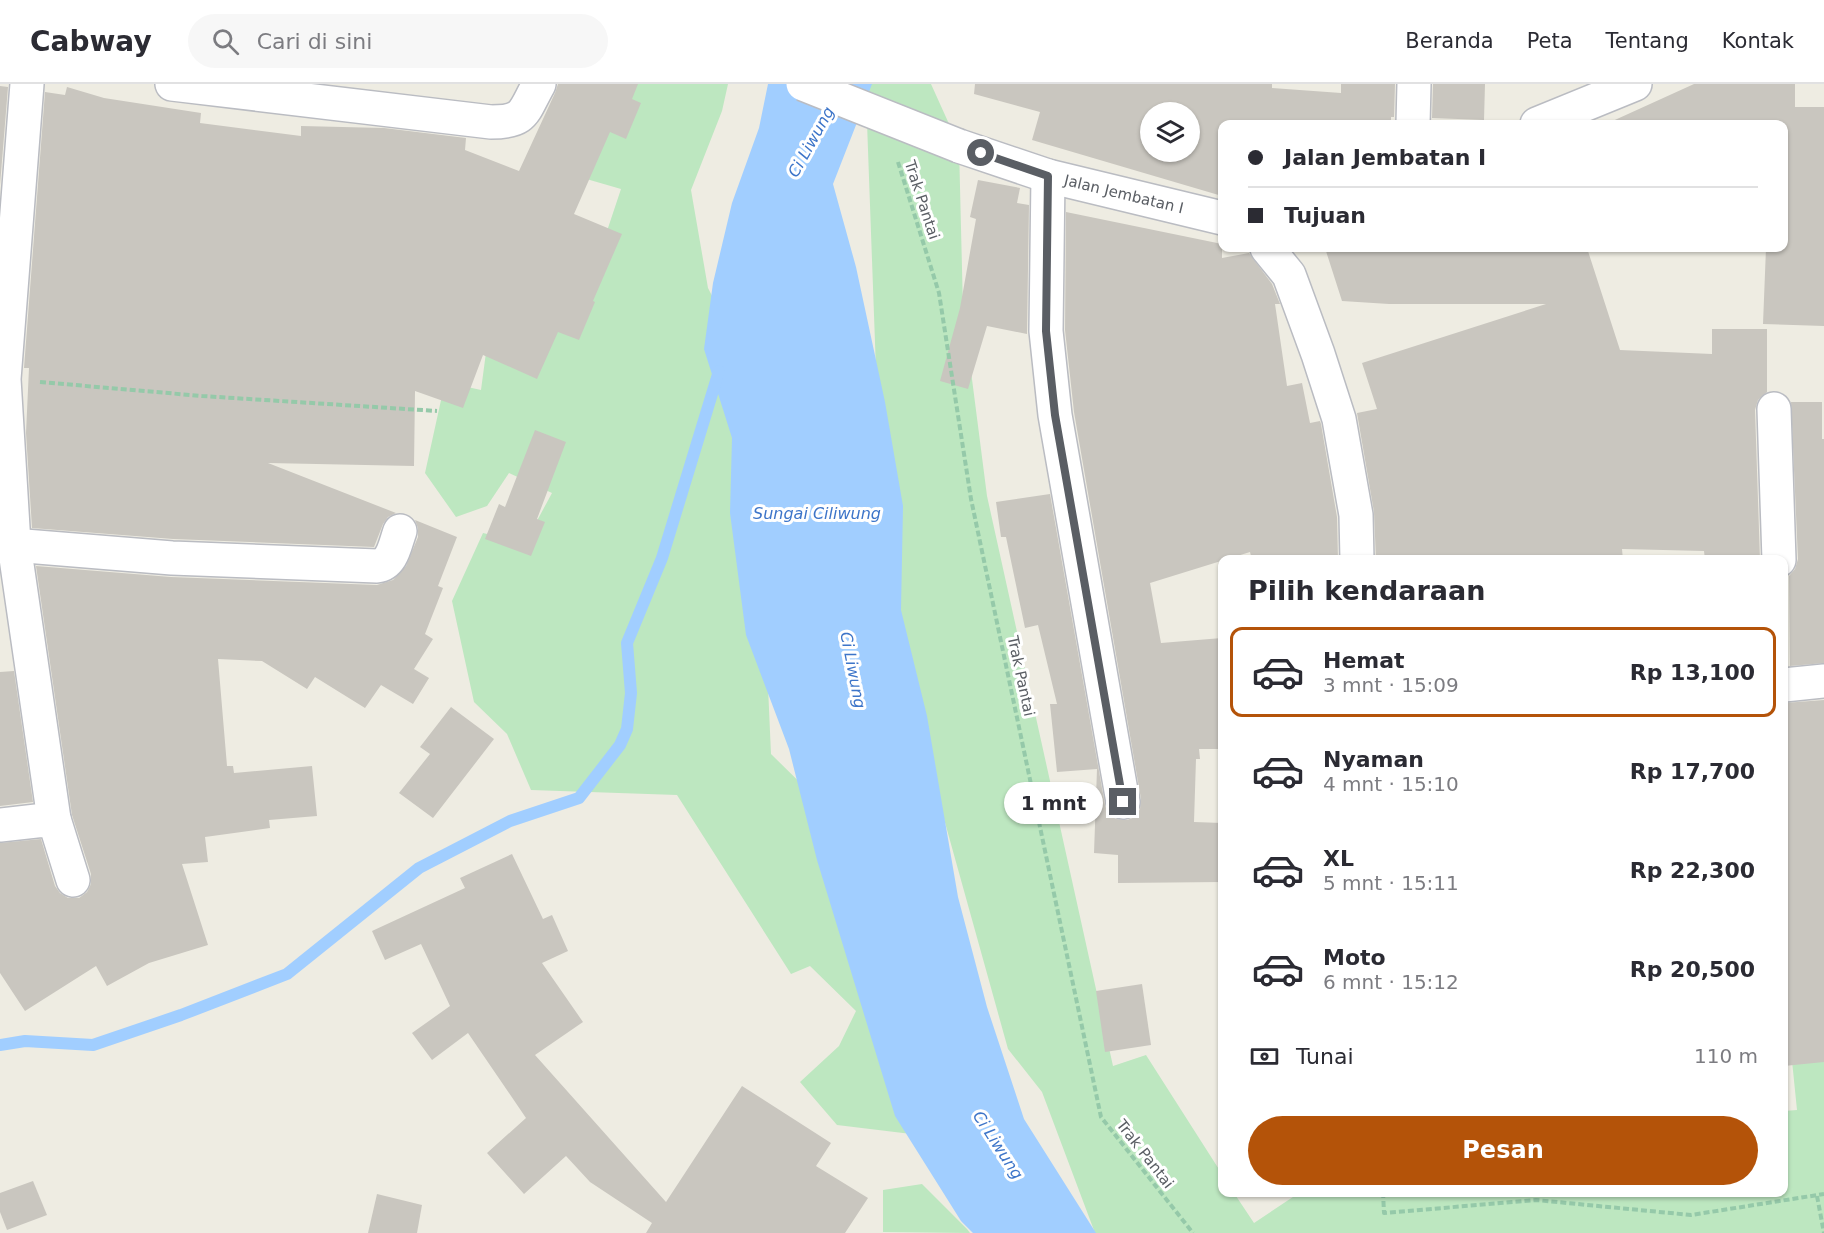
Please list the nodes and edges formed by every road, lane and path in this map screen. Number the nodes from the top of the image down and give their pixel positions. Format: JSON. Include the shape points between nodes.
{"nodes":[{"id":1,"x":27,"y":84,"type":"edge"},
{"id":2,"x":172,"y":84,"type":"edge"},
{"id":3,"x":539,"y":84,"type":"edge"},
{"id":4,"x":803,"y":84,"type":"edge"},
{"id":5,"x":1414,"y":84,"type":"edge"},
{"id":6,"x":1635,"y":84,"type":"edge"},
{"id":7,"x":1413,"y":120,"type":"edge"},
{"id":8,"x":1547,"y":120,"type":"edge"},
{"id":9,"x":896,"y":156,"type":"dead end"},
{"id":10,"x":1048,"y":176,"type":"junction"},
{"id":11,"x":1218,"y":217,"type":"edge"},
{"id":12,"x":1271,"y":252,"type":"edge"},
{"id":13,"x":2,"y":379,"type":"edge"},
{"id":14,"x":1774,"y":409,"type":"dead end"},
{"id":15,"x":437,"y":411,"type":"dead end"},
{"id":16,"x":399,"y":531,"type":"dead end"},
{"id":17,"x":7,"y":544,"type":"edge"},
{"id":18,"x":1357,"y":555,"type":"edge"},
{"id":19,"x":1779,"y":555,"type":"edge"},
{"id":20,"x":1824,"y":681,"type":"edge"},
{"id":21,"x":1788,"y":685,"type":"edge"},
{"id":22,"x":1123,"y":802,"type":"dead end"},
{"id":23,"x":54,"y":819,"type":"junction"},
{"id":24,"x":0,"y":825,"type":"edge"},
{"id":25,"x":73,"y":880,"type":"dead end"},
{"id":26,"x":1824,"y":1194,"type":"edge"},
{"id":27,"x":1817,"y":1196,"type":"junction"},
{"id":28,"x":1383,"y":1197,"type":"edge"},
{"id":29,"x":1193,"y":1233,"type":"edge"},
{"id":30,"x":1824,"y":1233,"type":"edge"}],
"edges":[{"from":1,"to":13,"type":"street"},
{"from":2,"to":3,"type":"street","via":[[509,122],[522,113]]},
{"from":4,"to":10,"type":"street","name":"Jalan Jembatan I","bridge":true,"via":[[959,146]]},
{"from":5,"to":7,"type":"street"},
{"from":6,"to":8,"type":"street"},
{"from":9,"to":29,"type":"path","name":"Trak Pantai","via":[[939,293],[971,499],[1101,1117]]},
{"from":10,"to":11,"type":"street","name":"Jalan Jembatan I"},
{"from":10,"to":22,"type":"street","via":[[1046,331],[1055,415]]},
{"from":12,"to":18,"type":"street","via":[[1288,275],[1338,419],[1356,514]]},
{"from":13,"to":15,"type":"path"},
{"from":13,"to":17,"type":"street"},
{"from":14,"to":19,"type":"street"},
{"from":16,"to":17,"type":"street","via":[[391,556],[383,565],[376,566],[172,558]]},
{"from":17,"to":23,"type":"street"},
{"from":20,"to":21,"type":"street"},
{"from":23,"to":24,"type":"street"},
{"from":23,"to":25,"type":"street"},
{"from":26,"to":27,"type":"path"},
{"from":27,"to":28,"type":"path","via":[[1691,1215],[1536,1200],[1384,1213]]},
{"from":27,"to":30,"type":"path"}]}
